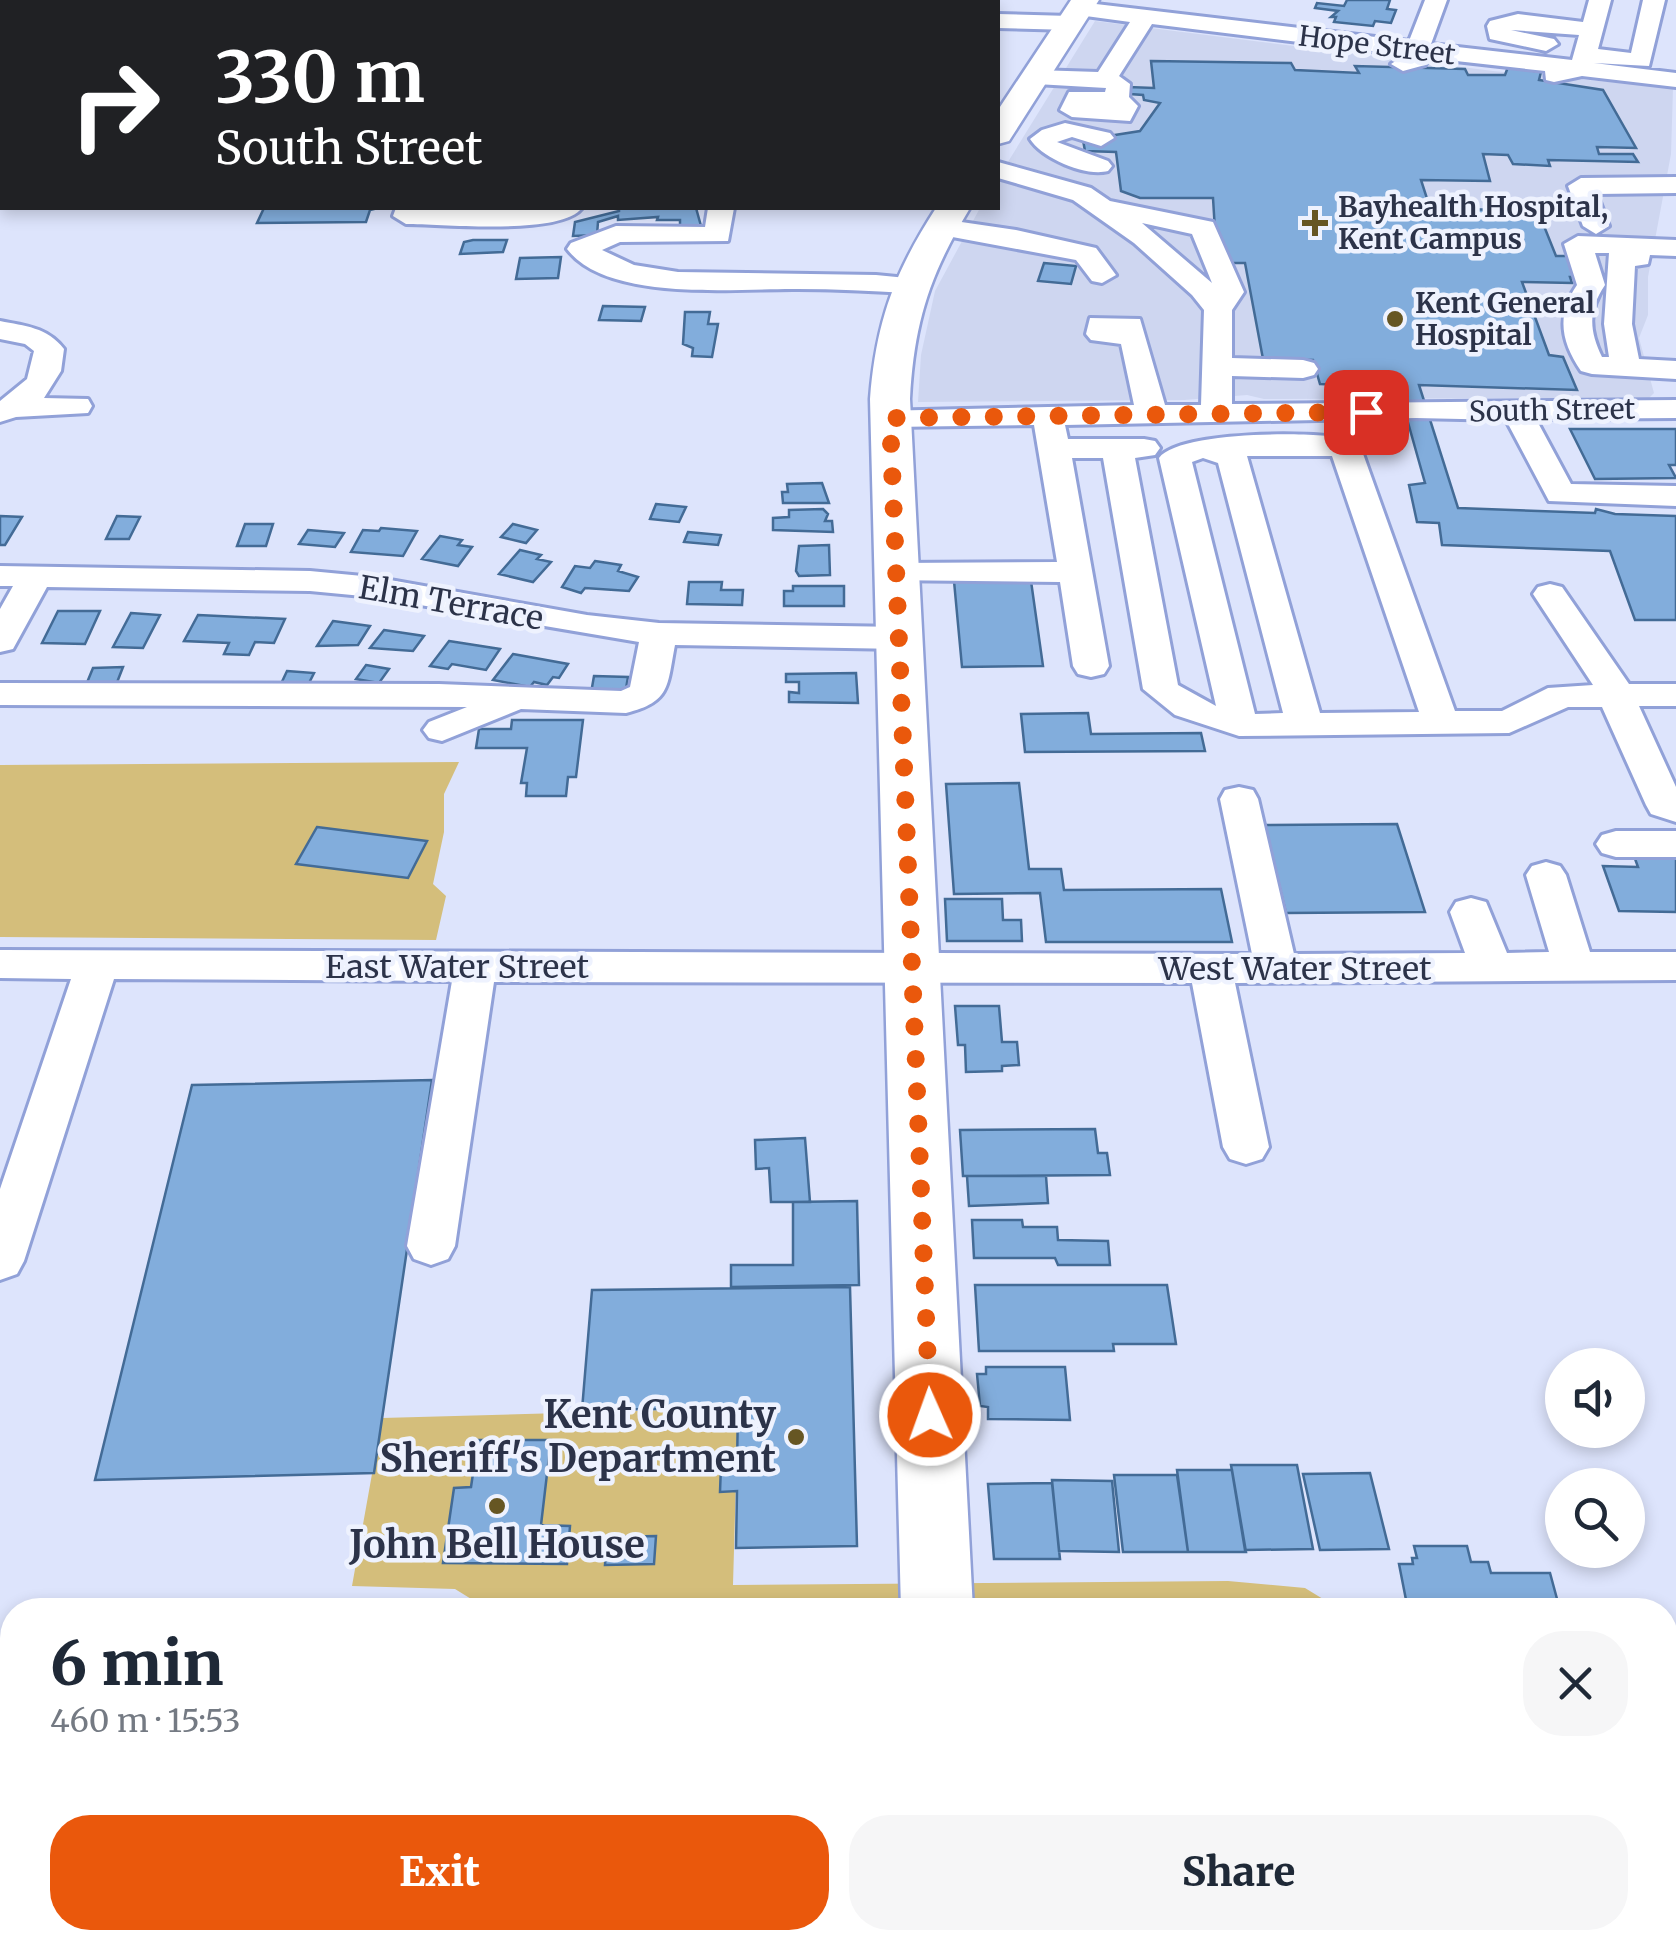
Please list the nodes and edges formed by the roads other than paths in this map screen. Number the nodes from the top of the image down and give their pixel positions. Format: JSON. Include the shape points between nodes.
{"nodes":[{"id":1,"x":1243,"y":0,"type":"edge"},
{"id":2,"x":1436,"y":0,"type":"edge"},
{"id":3,"x":1600,"y":0,"type":"edge"},
{"id":4,"x":1661,"y":3,"type":"edge"},
{"id":5,"x":1289,"y":8,"type":"dead end"},
{"id":6,"x":1078,"y":11,"type":"edge"},
{"id":7,"x":1000,"y":22,"type":"edge"},
{"id":8,"x":1139,"y":25,"type":"junction"},
{"id":9,"x":1226,"y":27,"type":"junction"},
{"id":10,"x":1296,"y":36,"type":"junction"},
{"id":11,"x":1417,"y":50,"type":"junction"},
{"id":12,"x":1586,"y":50,"type":"junction"},
{"id":13,"x":1036,"y":77,"type":"junction"},
{"id":14,"x":1676,"y":80,"type":"edge"},
{"id":15,"x":1000,"y":131,"type":"edge"},
{"id":16,"x":1100,"y":152,"type":"dead end"},
{"id":17,"x":1000,"y":171,"type":"edge"},
{"id":18,"x":1676,"y":186,"type":"edge"},
{"id":19,"x":1097,"y":205,"type":"junction"},
{"id":20,"x":408,"y":210,"type":"edge"},
{"id":21,"x":564,"y":210,"type":"edge"},
{"id":22,"x":721,"y":210,"type":"edge"},
{"id":23,"x":947,"y":217,"type":"edge"},
{"id":24,"x":1596,"y":226,"type":"dead end"},
{"id":25,"x":1139,"y":234,"type":"junction"},
{"id":26,"x":1204,"y":234,"type":"junction"},
{"id":27,"x":1676,"y":248,"type":"edge"},
{"id":28,"x":1676,"y":262,"type":"edge"},
{"id":29,"x":1102,"y":275,"type":"dead end"},
{"id":30,"x":907,"y":285,"type":"junction"},
{"id":31,"x":1218,"y":310,"type":"junction"},
{"id":32,"x":0,"y":330,"type":"edge"},
{"id":33,"x":1133,"y":336,"type":"dead end"},
{"id":34,"x":1623,"y":352,"type":"junction"},
{"id":35,"x":1218,"y":367,"type":"junction"},
{"id":36,"x":1304,"y":369,"type":"dead end"},
{"id":37,"x":1676,"y":370,"type":"edge"},
{"id":38,"x":76,"y":406,"type":"dead end"},
{"id":39,"x":1676,"y":409,"type":"edge"},
{"id":40,"x":6,"y":410,"type":"edge"},
{"id":41,"x":1516,"y":410,"type":"junction"},
{"id":42,"x":1152,"y":414,"type":"junction"},
{"id":43,"x":1048,"y":416,"type":"junction"},
{"id":44,"x":890,"y":418,"type":"junction"},
{"id":45,"x":1203,"y":425,"type":"junction"},
{"id":46,"x":1116,"y":448,"type":"junction"},
{"id":47,"x":1054,"y":449,"type":"junction"},
{"id":48,"x":1676,"y":496,"type":"edge"},
{"id":49,"x":897,"y":572,"type":"junction"},
{"id":50,"x":1076,"y":572,"type":"junction"},
{"id":51,"x":0,"y":576,"type":"edge"},
{"id":52,"x":36,"y":576,"type":"junction"},
{"id":53,"x":1550,"y":594,"type":"dead end"},
{"id":54,"x":659,"y":634,"type":"junction"},
{"id":55,"x":900,"y":638,"type":"junction"},
{"id":56,"x":0,"y":641,"type":"edge"},
{"id":57,"x":1091,"y":666,"type":"dead end"},
{"id":58,"x":0,"y":694,"type":"edge"},
{"id":59,"x":1676,"y":694,"type":"edge"},
{"id":60,"x":1614,"y":696,"type":"junction"},
{"id":61,"x":520,"y":699,"type":"junction"},
{"id":62,"x":1441,"y":723,"type":"junction"},
{"id":63,"x":1305,"y":724,"type":"junction"},
{"id":64,"x":1238,"y":726,"type":"junction"},
{"id":65,"x":442,"y":730,"type":"dead end"},
{"id":66,"x":1238,"y":799,"type":"dead end"},
{"id":67,"x":1676,"y":810,"type":"edge"},
{"id":68,"x":1616,"y":844,"type":"dead end"},
{"id":69,"x":1676,"y":844,"type":"edge"},
{"id":70,"x":1546,"y":875,"type":"dead end"},
{"id":71,"x":1471,"y":912,"type":"dead end"},
{"id":72,"x":0,"y":964,"type":"edge"},
{"id":73,"x":96,"y":965,"type":"junction"},
{"id":74,"x":1676,"y":966,"type":"edge"},
{"id":75,"x":1574,"y":967,"type":"junction"},
{"id":76,"x":475,"y":968,"type":"junction"},
{"id":77,"x":1276,"y":968,"type":"junction"},
{"id":78,"x":1491,"y":968,"type":"junction"},
{"id":79,"x":1211,"y":969,"type":"junction"},
{"id":80,"x":913,"y":970,"type":"junction"},
{"id":81,"x":1246,"y":1147,"type":"dead end"},
{"id":82,"x":431,"y":1246,"type":"dead end"},
{"id":83,"x":0,"y":1261,"type":"edge"},
{"id":84,"x":938,"y":1598,"type":"edge"}],
"edges":[{"from":1,"to":9,"type":"street"},
{"from":2,"to":11,"type":"street"},
{"from":3,"to":12,"type":"street"},
{"from":4,"to":12,"type":"street","via":[[1640,61]]},
{"from":5,"to":10,"type":"street"},
{"from":6,"to":7,"type":"street","name":"Hope Street"},
{"from":6,"to":8,"type":"street","name":"Hope Street"},
{"from":6,"to":13,"type":"main road"},
{"from":8,"to":9,"type":"street","name":"Hope Street"},
{"from":8,"to":11,"type":"street","via":[[1386,64],[1412,63]]},
{"from":8,"to":13,"type":"street","via":[[1111,90]]},
{"from":9,"to":10,"type":"street","name":"Hope Street"},
{"from":10,"to":11,"type":"street","name":"Hope Street"},
{"from":11,"to":12,"type":"street","name":"Hope Street","via":[[1557,76]]},
{"from":12,"to":14,"type":"street"},
{"from":13,"to":15,"type":"main road"},
{"from":16,"to":19,"type":"street"},
{"from":17,"to":19,"type":"street","via":[[1082,194]]},
{"from":18,"to":24,"type":"street","via":[[1580,186]]},
{"from":19,"to":25,"type":"street"},
{"from":19,"to":26,"type":"street","via":[[1185,222]]},
{"from":20,"to":21,"type":"street","via":[[406,216],[547,216]]},
{"from":22,"to":30,"type":"street","via":[[718,235],[616,234],[580,248],[598,262],[681,282]]},
{"from":23,"to":29,"type":"street","via":[[1086,254]]},
{"from":23,"to":30,"type":"main road"},
{"from":25,"to":26,"type":"street","via":[[1184,228]]},
{"from":25,"to":31,"type":"street"},
{"from":26,"to":31,"type":"street","via":[[1230,292]]},
{"from":27,"to":34,"type":"street","via":[[1578,244],[1591,285],[1577,303],[1574,325],[1592,365]]},
{"from":28,"to":34,"type":"street","via":[[1622,255]]},
{"from":30,"to":44,"type":"main road","via":[[892,347]]},
{"from":31,"to":35,"type":"street"},
{"from":32,"to":40,"type":"street","via":[[35,337],[50,349],[49,372]]},
{"from":33,"to":42,"type":"street"},
{"from":34,"to":37,"type":"street"},
{"from":35,"to":36,"type":"street"},
{"from":35,"to":45,"type":"street"},
{"from":38,"to":40,"type":"street"},
{"from":39,"to":41,"type":"street","name":"South Street"},
{"from":41,"to":45,"type":"street","name":"South Street"},
{"from":41,"to":48,"type":"street","via":[[1560,494]]},
{"from":42,"to":43,"type":"street","name":"South Street"},
{"from":42,"to":45,"type":"street","name":"South Street"},
{"from":43,"to":44,"type":"street","name":"South Street"},
{"from":43,"to":47,"type":"street"},
{"from":44,"to":49,"type":"main road"},
{"from":45,"to":46,"type":"street"},
{"from":45,"to":62,"type":"street","via":[[1346,451]]},
{"from":45,"to":63,"type":"street","via":[[1232,457]]},
{"from":45,"to":64,"type":"street","via":[[1176,458]]},
{"from":46,"to":47,"type":"street"},
{"from":46,"to":64,"type":"street","via":[[1161,688],[1177,703]]},
{"from":47,"to":50,"type":"street"},
{"from":49,"to":50,"type":"street"},
{"from":49,"to":55,"type":"main road"},
{"from":50,"to":57,"type":"street"},
{"from":51,"to":52,"type":"street","name":"Elm Terrace"},
{"from":52,"to":54,"type":"street","name":"Elm Terrace","via":[[310,581]]},
{"from":52,"to":56,"type":"street"},
{"from":53,"to":60,"type":"street"},
{"from":54,"to":55,"type":"street","name":"Elm Terrace"},
{"from":54,"to":61,"type":"street","via":[[647,692],[637,700]]},
{"from":55,"to":80,"type":"main road"},
{"from":58,"to":61,"type":"street"},
{"from":59,"to":60,"type":"street"},
{"from":60,"to":62,"type":"street","via":[[1561,696],[1509,722]]},
{"from":60,"to":67,"type":"street","via":[[1665,805]]},
{"from":61,"to":65,"type":"street"},
{"from":62,"to":63,"type":"street"},
{"from":63,"to":64,"type":"street"},
{"from":66,"to":77,"type":"street"},
{"from":68,"to":69,"type":"street"},
{"from":70,"to":75,"type":"street"},
{"from":71,"to":78,"type":"street"},
{"from":72,"to":73,"type":"street","name":"East Water Street"},
{"from":73,"to":76,"type":"street","name":"East Water Street"},
{"from":73,"to":83,"type":"street"},
{"from":74,"to":75,"type":"street","name":"West Water Street"},
{"from":75,"to":78,"type":"street","name":"West Water Street"},
{"from":76,"to":80,"type":"street","name":"East Water Street"},
{"from":76,"to":82,"type":"street"},
{"from":77,"to":78,"type":"street","name":"West Water Street"},
{"from":77,"to":79,"type":"street","name":"West Water Street"},
{"from":79,"to":80,"type":"street","name":"West Water Street"},
{"from":79,"to":81,"type":"street"},
{"from":80,"to":84,"type":"main road"}]}
